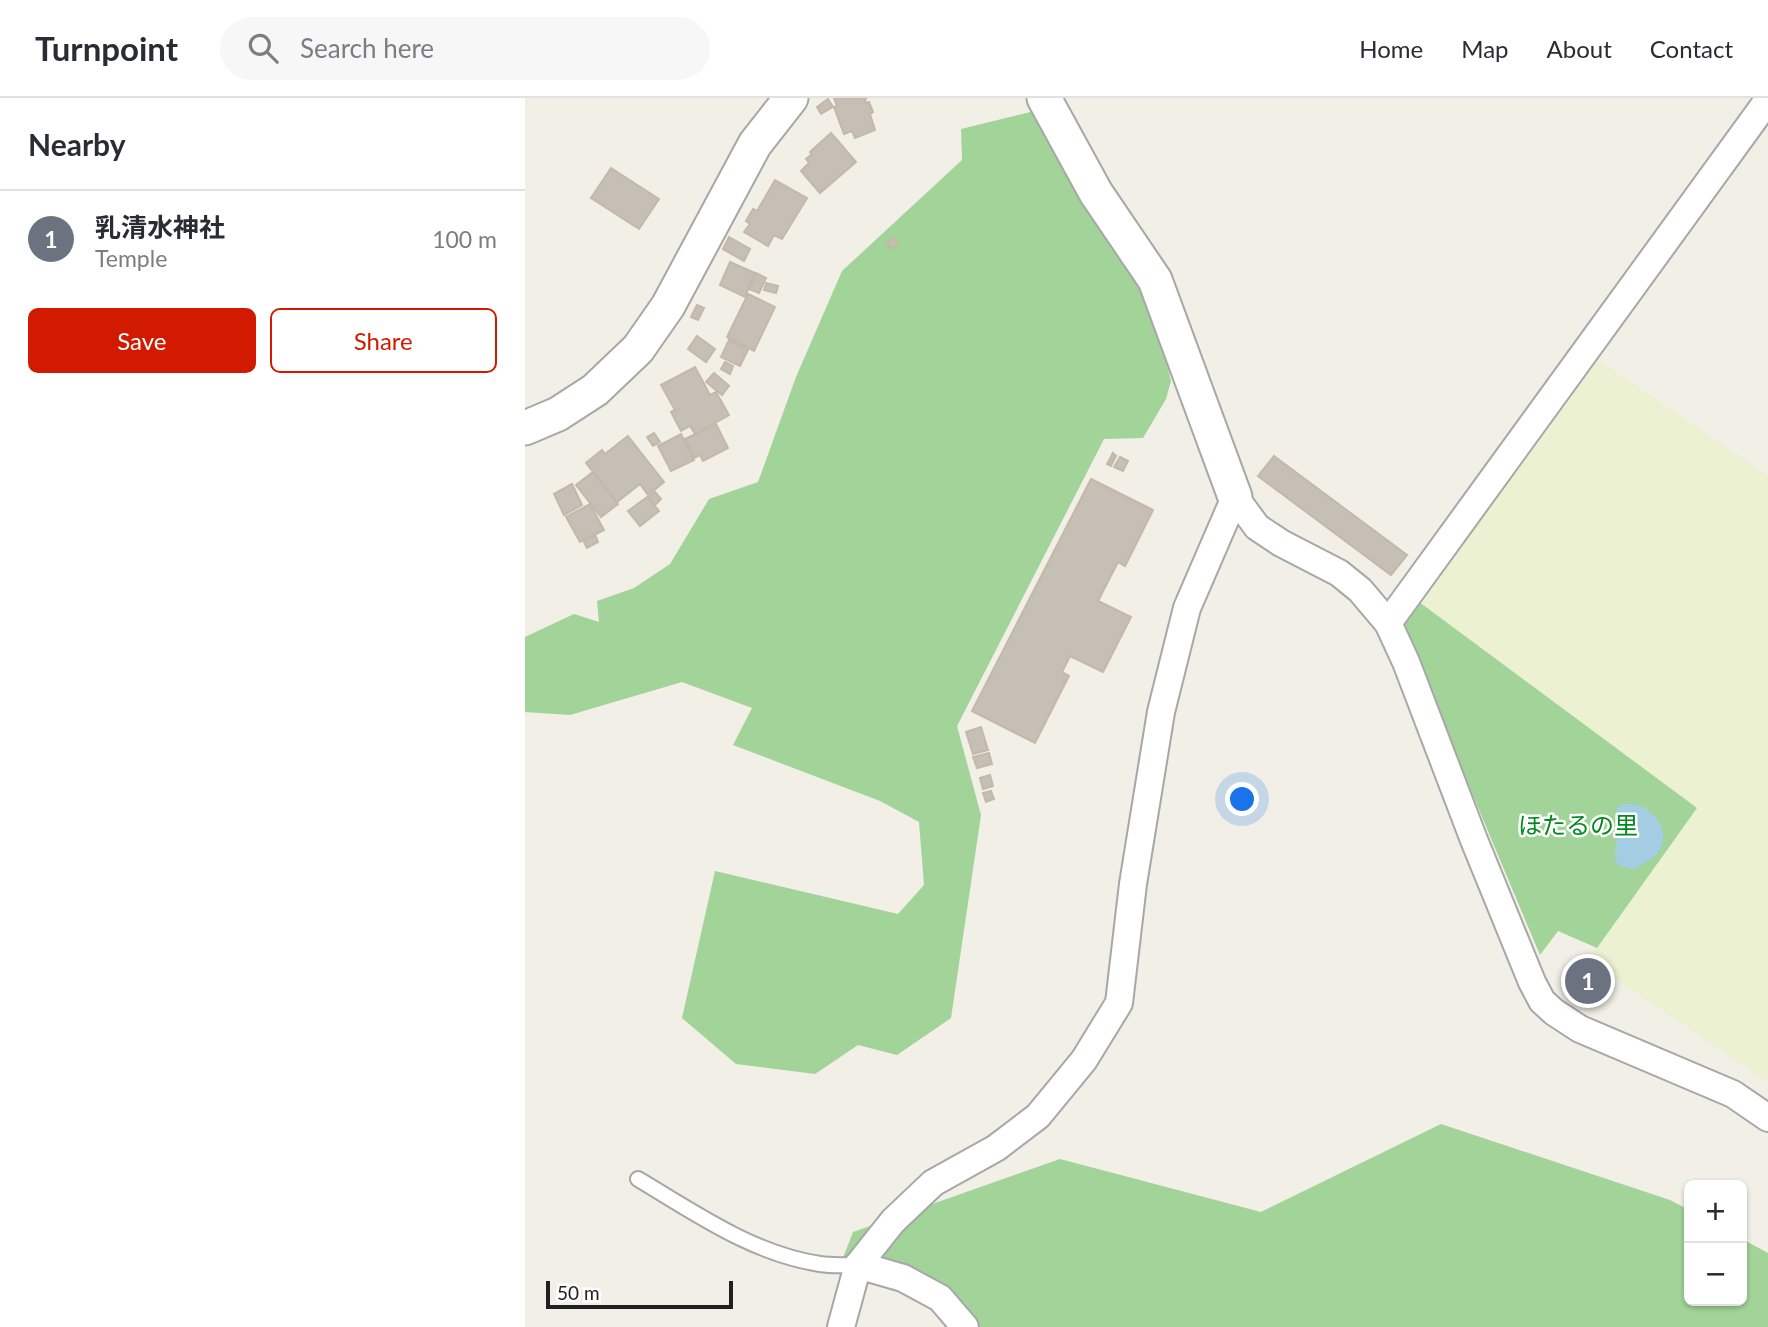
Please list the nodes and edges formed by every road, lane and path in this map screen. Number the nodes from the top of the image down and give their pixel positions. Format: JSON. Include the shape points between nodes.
{"nodes":[{"id":1,"x":791,"y":98,"type":"edge"},
{"id":2,"x":1044,"y":98,"type":"edge"},
{"id":3,"x":1768,"y":100,"type":"edge"},
{"id":4,"x":525,"y":428,"type":"edge"},
{"id":5,"x":1235,"y":497,"type":"junction"},
{"id":6,"x":1388,"y":623,"type":"junction"},
{"id":7,"x":1768,"y":1118,"type":"edge"},
{"id":8,"x":638,"y":1180,"type":"dead end"},
{"id":9,"x":858,"y":1265,"type":"junction"},
{"id":10,"x":841,"y":1327,"type":"edge"},
{"id":11,"x":965,"y":1327,"type":"edge"}],
"edges":[{"from":1,"to":4,"type":"street","via":[[755,144],[669,306],[639,349],[595,390]]},
{"from":2,"to":5,"type":"street","via":[[1096,193],[1155,280]]},
{"from":3,"to":6,"type":"street"},
{"from":5,"to":6,"type":"street","via":[[1257,527],[1339,573]]},
{"from":5,"to":9,"type":"street","via":[[1187,608],[1161,712],[1119,1003],[1084,1060],[1038,1116],[996,1148],[933,1183],[893,1221]]},
{"from":6,"to":7,"type":"street","via":[[1542,1001],[1580,1029],[1733,1094]]},
{"from":8,"to":9,"type":"lane","via":[[755,1245],[821,1265]]},
{"from":9,"to":10,"type":"street"},
{"from":9,"to":11,"type":"street","via":[[903,1278],[940,1298]]}]}
